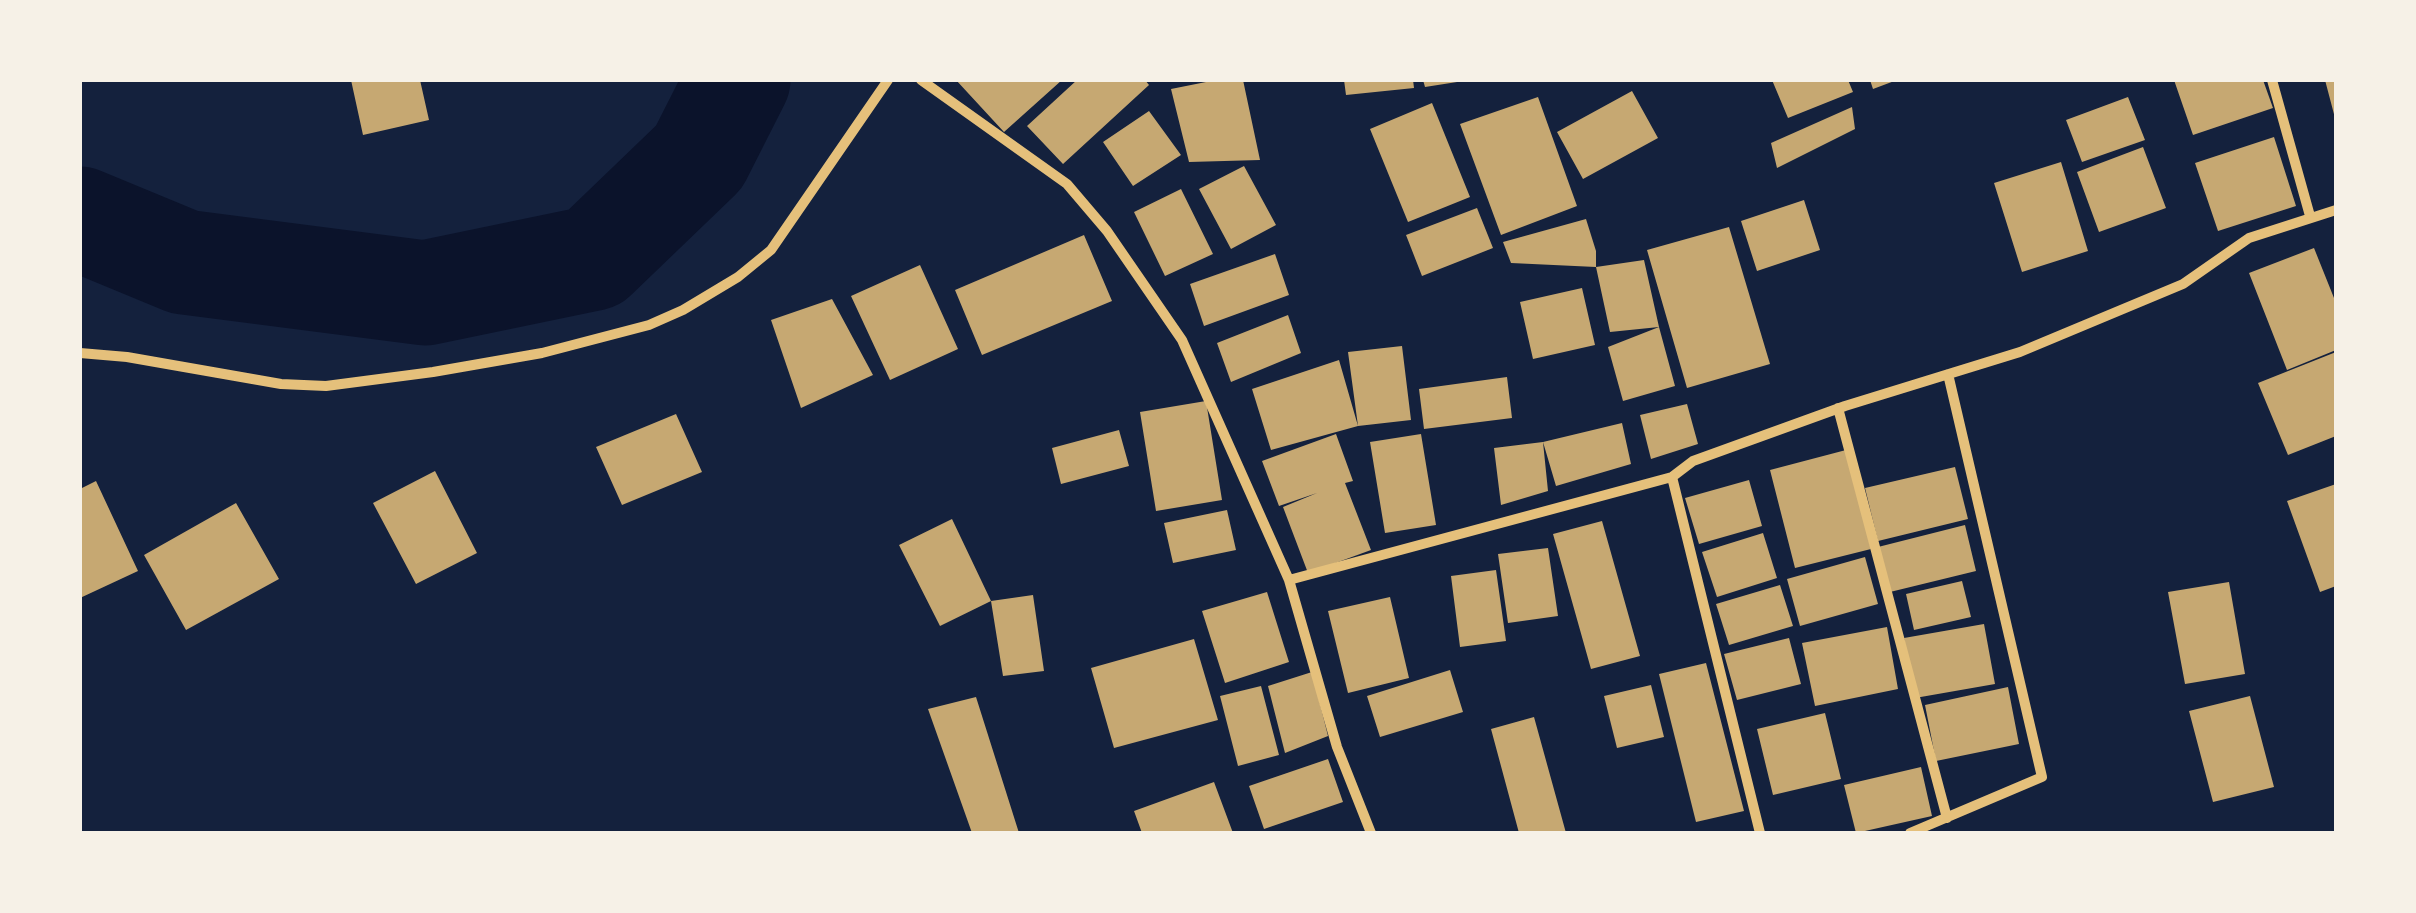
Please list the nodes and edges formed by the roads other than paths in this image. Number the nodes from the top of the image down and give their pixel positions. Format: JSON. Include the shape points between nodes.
{"nodes":[{"id":1,"x":888,"y":80,"type":"edge"},
{"id":2,"x":921,"y":80,"type":"edge"},
{"id":3,"x":2272,"y":80,"type":"edge"},
{"id":4,"x":2336,"y":210,"type":"edge"},
{"id":5,"x":2310,"y":216,"type":"junction"},
{"id":6,"x":80,"y":353,"type":"edge"},
{"id":7,"x":1948,"y":374,"type":"junction"},
{"id":8,"x":1838,"y":408,"type":"junction"},
{"id":9,"x":1672,"y":477,"type":"junction"},
{"id":10,"x":1289,"y":580,"type":"junction"},
{"id":11,"x":1947,"y":818,"type":"junction"},
{"id":12,"x":1372,"y":833,"type":"edge"},
{"id":13,"x":1760,"y":833,"type":"edge"},
{"id":14,"x":1910,"y":833,"type":"edge"}],
"edges":[{"from":1,"to":6,"type":"street","via":[[771,250],[683,310],[612,338],[326,386]]},
{"from":2,"to":10,"type":"street","via":[[1067,184],[1107,231],[1182,340]]},
{"from":3,"to":5,"type":"street"},
{"from":4,"to":5,"type":"street"},
{"from":5,"to":7,"type":"street","via":[[2249,238],[2183,284],[2020,352]]},
{"from":7,"to":8,"type":"street"},
{"from":7,"to":11,"type":"street","via":[[2042,777]]},
{"from":8,"to":9,"type":"street","via":[[1693,461]]},
{"from":8,"to":11,"type":"street"},
{"from":9,"to":10,"type":"street"},
{"from":9,"to":13,"type":"street"},
{"from":10,"to":12,"type":"street","via":[[1337,748]]},
{"from":11,"to":14,"type":"street"}]}
